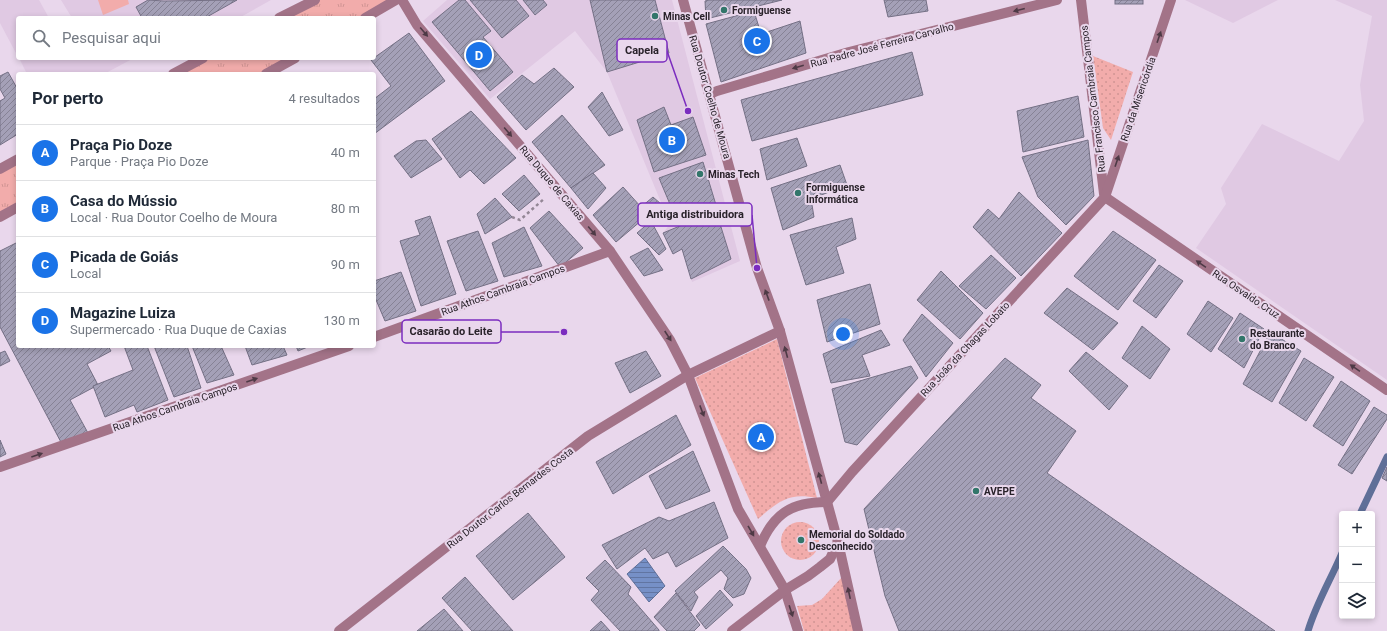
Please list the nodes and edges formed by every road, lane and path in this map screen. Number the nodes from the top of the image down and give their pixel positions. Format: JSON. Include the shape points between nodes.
{"nodes":[{"id":1,"x":315,"y":0,"type":"edge"},
{"id":2,"x":396,"y":0,"type":"edge"},
{"id":3,"x":402,"y":0,"type":"edge"},
{"id":4,"x":683,"y":0,"type":"edge"},
{"id":5,"x":1057,"y":0,"type":"edge"},
{"id":6,"x":1081,"y":0,"type":"edge"},
{"id":7,"x":1171,"y":0,"type":"edge"},
{"id":8,"x":283,"y":16,"type":"edge"},
{"id":9,"x":368,"y":16,"type":"edge"},
{"id":10,"x":199,"y":60,"type":"edge"},
{"id":11,"x":280,"y":62,"type":"edge"},
{"id":12,"x":177,"y":72,"type":"edge"},
{"id":13,"x":268,"y":72,"type":"edge"},
{"id":14,"x":710,"y":94,"type":"junction"},
{"id":15,"x":16,"y":160,"type":"edge"},
{"id":16,"x":0,"y":169,"type":"edge"},
{"id":17,"x":556,"y":188,"type":"junction"},
{"id":18,"x":1105,"y":198,"type":"junction"},
{"id":19,"x":16,"y":208,"type":"edge"},
{"id":20,"x":0,"y":217,"type":"edge"},
{"id":21,"x":512,"y":217,"type":"dead end"},
{"id":22,"x":610,"y":251,"type":"junction"},
{"id":23,"x":780,"y":331,"type":"junction"},
{"id":24,"x":376,"y":336,"type":"edge"},
{"id":25,"x":343,"y":348,"type":"edge"},
{"id":26,"x":688,"y":375,"type":"junction"},
{"id":27,"x":1387,"y":390,"type":"edge"},
{"id":28,"x":0,"y":467,"type":"edge"},
{"id":29,"x":827,"y":502,"type":"junction"},
{"id":30,"x":838,"y":542,"type":"junction"},
{"id":31,"x":760,"y":546,"type":"junction"},
{"id":32,"x":785,"y":590,"type":"junction"},
{"id":33,"x":339,"y":631,"type":"edge"},
{"id":34,"x":732,"y":631,"type":"edge"},
{"id":35,"x":798,"y":631,"type":"edge"},
{"id":36,"x":858,"y":631,"type":"edge"}],
"edges":[{"from":1,"to":8,"type":"street"},
{"from":2,"to":9,"type":"street"},
{"from":3,"to":17,"type":"street","name":"Rua Duque de Caxias","one_way":true,"via":[[417,25]]},
{"from":4,"to":14,"type":"street","name":"Rua Doutor Coelho de Moura"},
{"from":5,"to":14,"type":"street","name":"Rua Padre José Ferreira Carvalho","one_way":true,"via":[[849,52]]},
{"from":6,"to":18,"type":"street","name":"Rua Francisco Cambraia Campos"},
{"from":18,"to":7,"type":"street","name":"Rua da Misericórdia","one_way":true},
{"from":10,"to":12,"type":"street"},
{"from":11,"to":13,"type":"street"},
{"from":23,"to":14,"type":"street","name":"Rua Doutor Coelho de Moura","one_way":true,"via":[[758,268]]},
{"from":15,"to":16,"type":"street"},
{"from":17,"to":21,"type":"path","via":[[520,220]]},
{"from":17,"to":22,"type":"street","name":"Rua Duque de Caxias","one_way":true},
{"from":27,"to":18,"type":"street","name":"Rua Osvaldo Cruz","one_way":true},
{"from":18,"to":29,"type":"street","name":"Rua João da Chagas Lobato"},
{"from":19,"to":20,"type":"street"},
{"from":22,"to":24,"type":"street","name":"Rua Athos Cambraia Campos"},
{"from":22,"to":26,"type":"street","name":"Rua Duque de Caxias","one_way":true,"via":[[670,340]]},
{"from":23,"to":26,"type":"street","name":"Rua Doutor Carlos Bernardes Costa"},
{"from":29,"to":23,"type":"street","name":"Rua Doutor Coelho de Moura","one_way":true},
{"from":28,"to":25,"type":"street","name":"Rua Athos Cambraia Campos","one_way":true},
{"from":26,"to":31,"type":"street","name":"Rua Duque de Caxias","one_way":true,"via":[[738,509]]},
{"from":26,"to":33,"type":"street","name":"Rua Doutor Carlos Bernardes Costa","via":[[588,436]]},
{"from":29,"to":30,"type":"street"},
{"from":29,"to":31,"type":"street","via":[[811,502],[788,510],[765,533]]},
{"from":30,"to":32,"type":"street","via":[[830,559]]},
{"from":36,"to":30,"type":"street","one_way":true},
{"from":31,"to":32,"type":"street"},
{"from":32,"to":34,"type":"street"},
{"from":32,"to":35,"type":"street","one_way":true}]}
